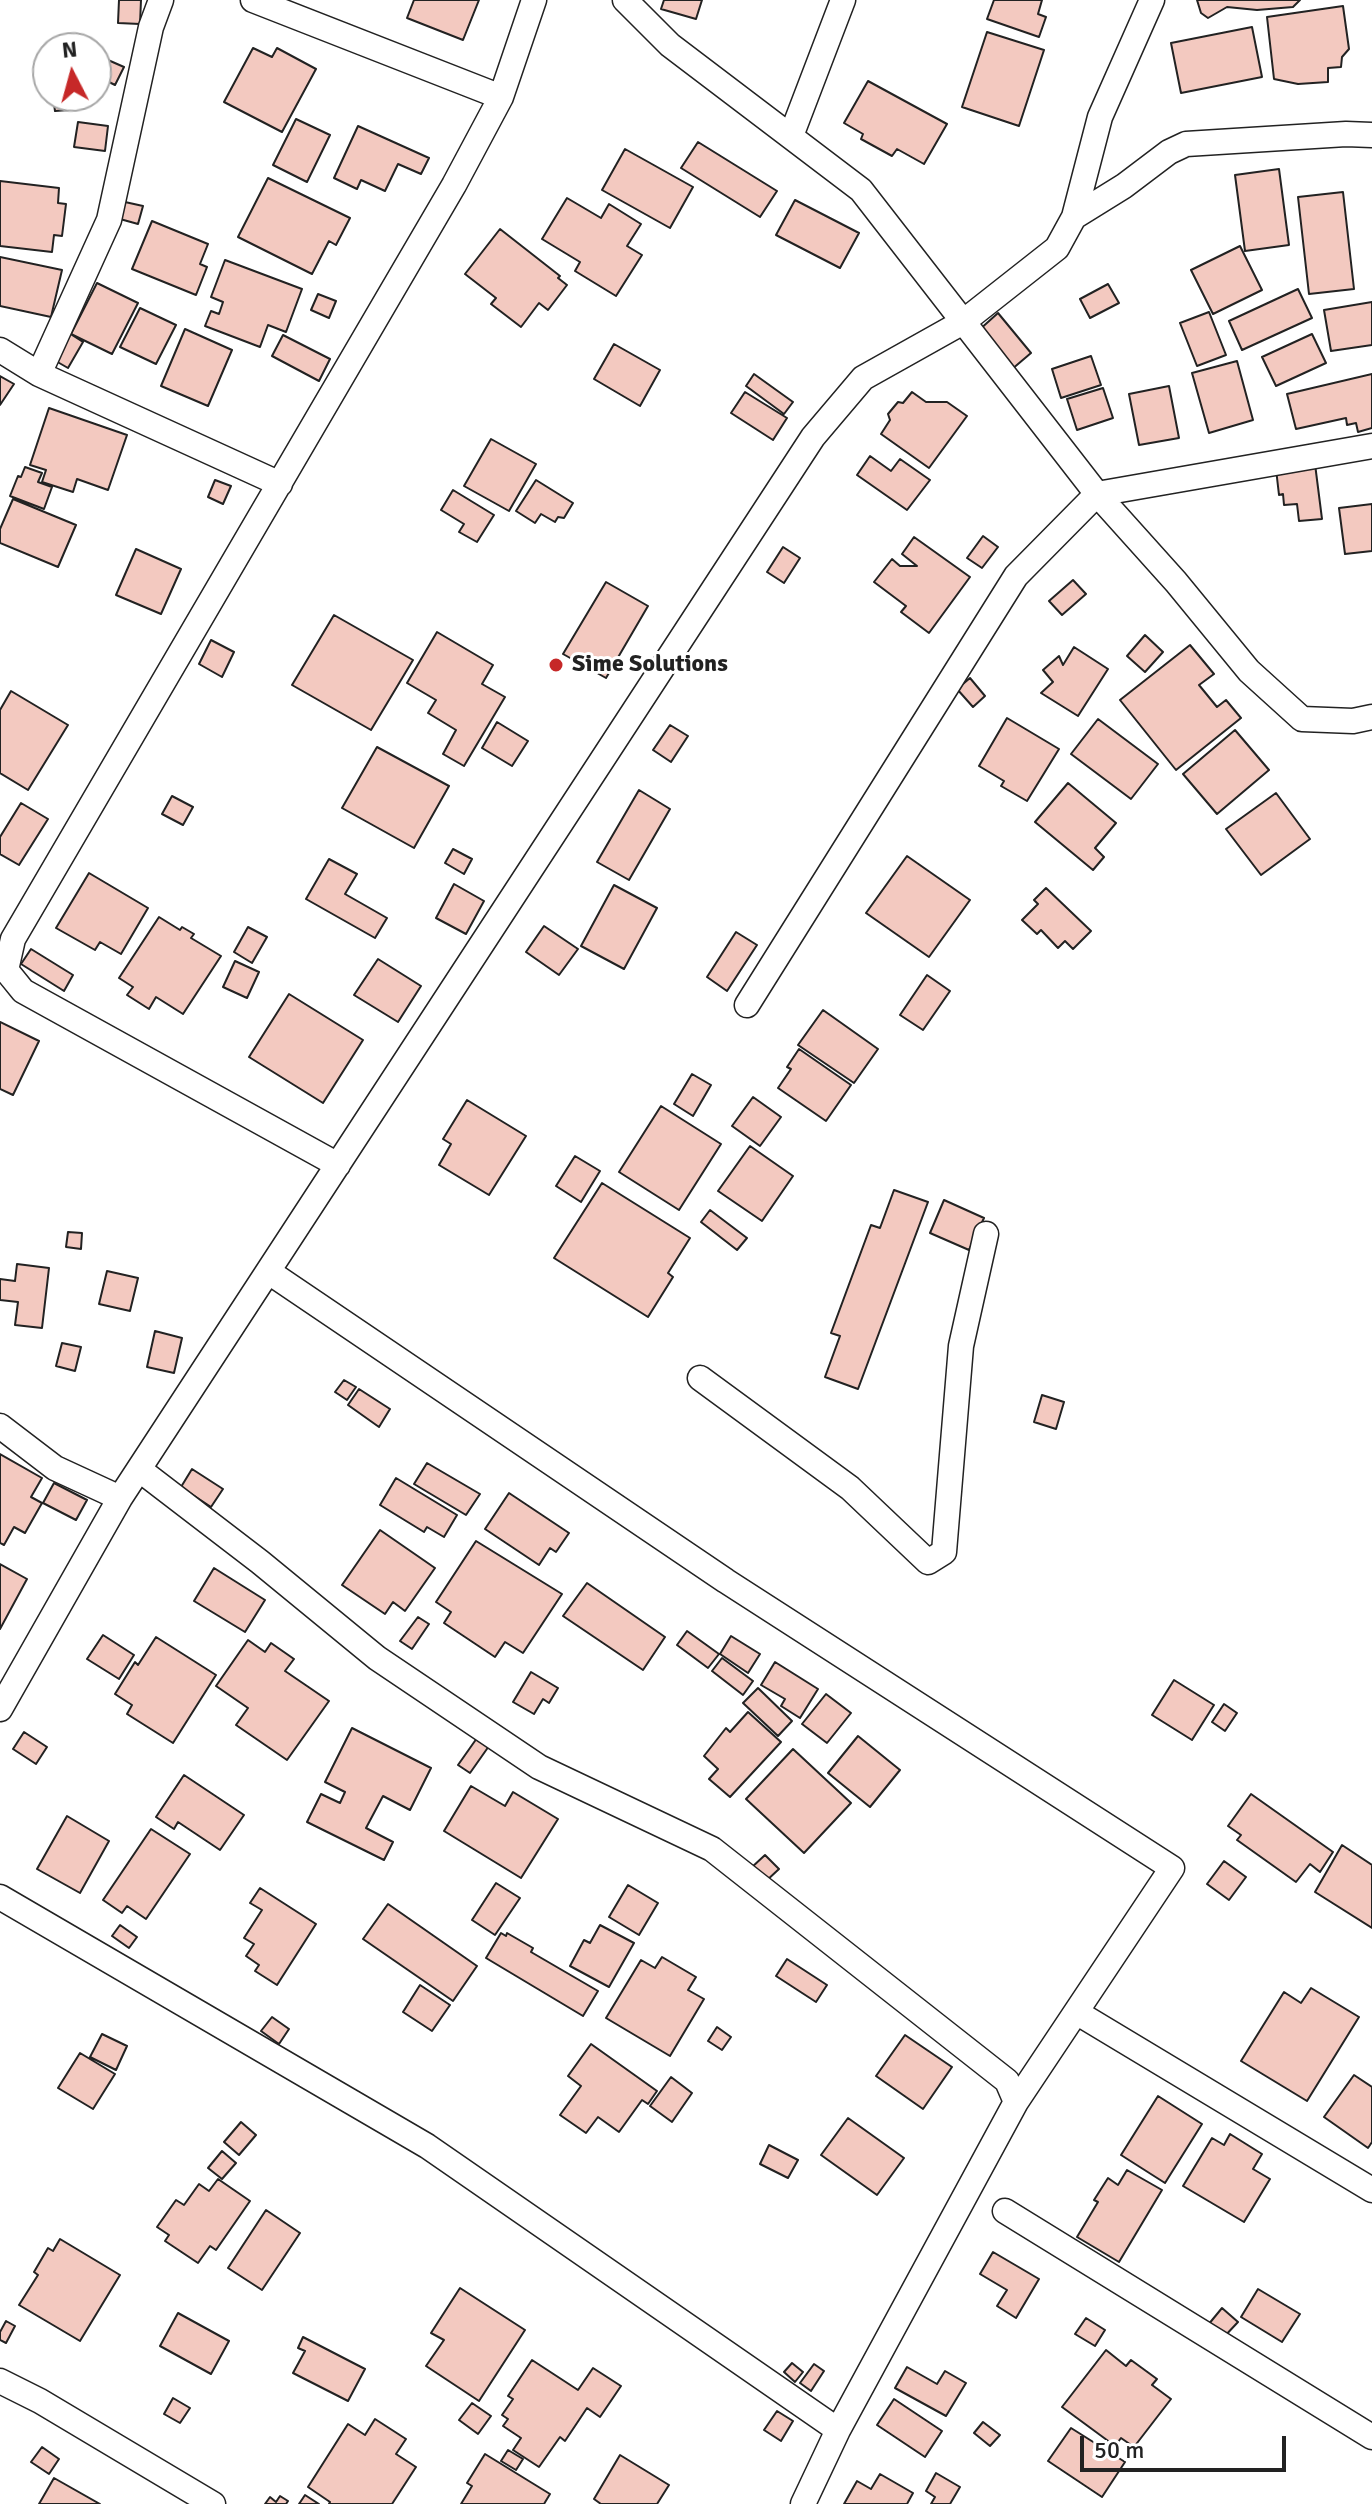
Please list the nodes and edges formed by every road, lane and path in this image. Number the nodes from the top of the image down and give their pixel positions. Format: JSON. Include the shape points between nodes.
{"nodes":[{"id":1,"x":161,"y":0,"type":"edge"},
{"id":2,"x":253,"y":0,"type":"edge"},
{"id":3,"x":534,"y":0,"type":"edge"},
{"id":4,"x":625,"y":0,"type":"edge"},
{"id":5,"x":843,"y":0,"type":"edge"},
{"id":6,"x":1152,"y":0,"type":"edge"},
{"id":7,"x":501,"y":97,"type":"junction"},
{"id":8,"x":1372,"y":135,"type":"edge"},
{"id":9,"x":791,"y":136,"type":"junction"},
{"id":10,"x":1074,"y":217,"type":"junction"},
{"id":11,"x":963,"y":322,"type":"junction"},
{"id":12,"x":0,"y":350,"type":"edge"},
{"id":13,"x":39,"y":374,"type":"junction"},
{"id":14,"x":1372,"y":446,"type":"edge"},
{"id":15,"x":280,"y":484,"type":"junction"},
{"id":16,"x":1097,"y":494,"type":"junction"},
{"id":17,"x":1372,"y":717,"type":"edge"},
{"id":18,"x":747,"y":1005,"type":"dead end"},
{"id":19,"x":338,"y":1165,"type":"junction"},
{"id":20,"x":986,"y":1234,"type":"dead end"},
{"id":21,"x":269,"y":1272,"type":"junction"},
{"id":22,"x":700,"y":1378,"type":"dead end"},
{"id":23,"x":0,"y":1426,"type":"edge"},
{"id":24,"x":140,"y":1470,"type":"junction"},
{"id":25,"x":120,"y":1498,"type":"junction"},
{"id":26,"x":0,"y":1709,"type":"edge"},
{"id":27,"x":0,"y":1897,"type":"edge"},
{"id":28,"x":1076,"y":2012,"type":"junction"},
{"id":29,"x":1016,"y":2102,"type":"junction"},
{"id":30,"x":1372,"y":2190,"type":"edge"},
{"id":31,"x":1005,"y":2211,"type":"dead end"},
{"id":32,"x":0,"y":2381,"type":"edge"},
{"id":33,"x":838,"y":2430,"type":"junction"},
{"id":34,"x":1372,"y":2437,"type":"edge"},
{"id":35,"x":213,"y":2504,"type":"edge"},
{"id":36,"x":803,"y":2504,"type":"edge"}],
"edges":[{"from":1,"to":13,"type":"street","via":[[109,220]]},
{"from":2,"to":7,"type":"street"},
{"from":3,"to":7,"type":"street"},
{"from":4,"to":9,"type":"street","via":[[670,45]]},
{"from":5,"to":9,"type":"street"},
{"from":6,"to":10,"type":"street","via":[[1100,117]]},
{"from":7,"to":15,"type":"street"},
{"from":8,"to":10,"type":"street","via":[[1186,144]]},
{"from":9,"to":11,"type":"street","via":[[861,190]]},
{"from":10,"to":11,"type":"street","via":[[1057,248]]},
{"from":11,"to":16,"type":"street"},
{"from":11,"to":19,"type":"street","via":[[863,378],[813,437]]},
{"from":12,"to":13,"type":"street"},
{"from":13,"to":15,"type":"street"},
{"from":14,"to":16,"type":"street"},
{"from":15,"to":19,"type":"street","via":[[13,939],[6,970],[23,991]]},
{"from":16,"to":17,"type":"street","via":[[1249,671],[1302,719]]},
{"from":16,"to":18,"type":"street","via":[[1016,576]]},
{"from":19,"to":21,"type":"street"},
{"from":20,"to":22,"type":"street","via":[[961,1346],[944,1552],[928,1562],[850,1488]]},
{"from":21,"to":24,"type":"street"},
{"from":21,"to":28,"type":"street","via":[[726,1581],[1172,1868]]},
{"from":23,"to":25,"type":"street","via":[[55,1468]]},
{"from":24,"to":25,"type":"street"},
{"from":24,"to":29,"type":"street","via":[[377,1658],[539,1767],[712,1849],[1007,2081]]},
{"from":25,"to":26,"type":"street"},
{"from":27,"to":33,"type":"street","via":[[427,2146]]},
{"from":28,"to":29,"type":"street"},
{"from":28,"to":30,"type":"street"},
{"from":29,"to":33,"type":"street"},
{"from":31,"to":34,"type":"street"},
{"from":32,"to":35,"type":"street"},
{"from":33,"to":36,"type":"street"}]}
